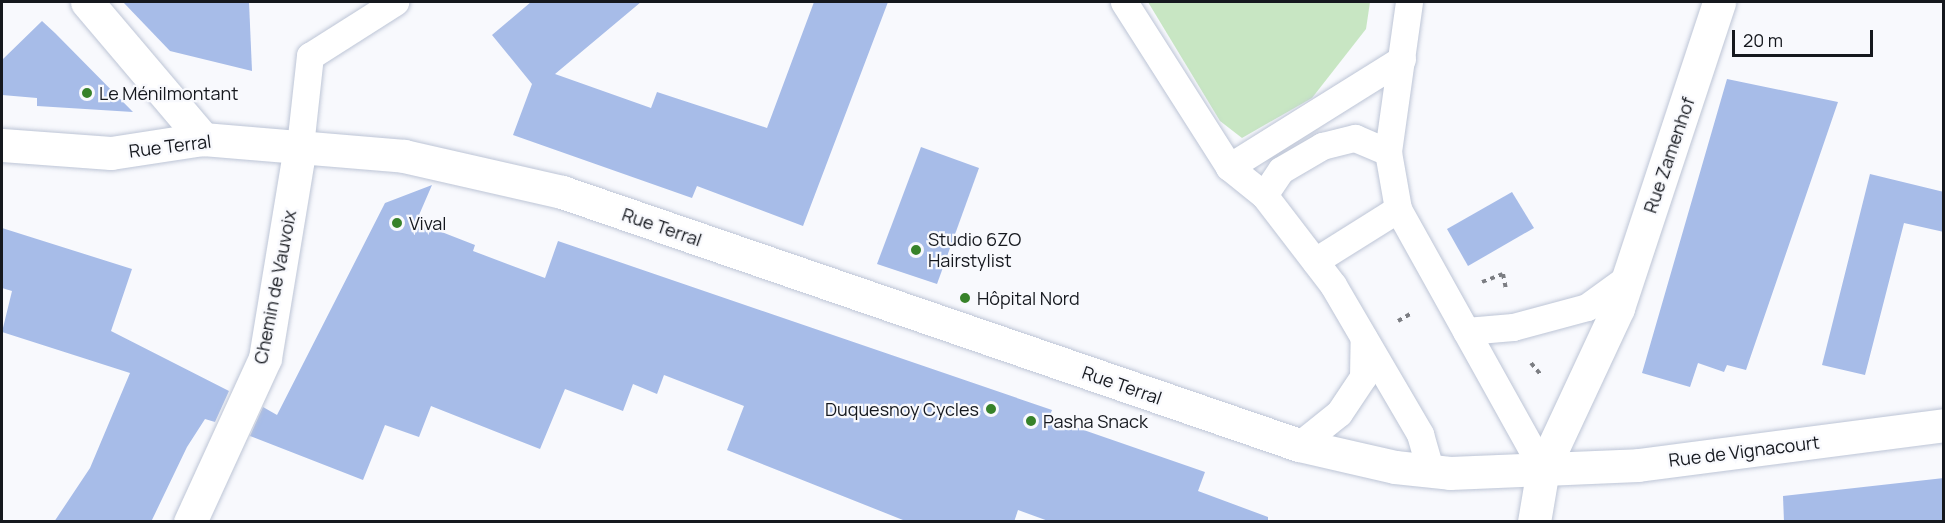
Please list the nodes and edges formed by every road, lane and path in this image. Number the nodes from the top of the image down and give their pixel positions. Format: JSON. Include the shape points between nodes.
{"nodes":[{"id":1,"x":87,"y":2,"type":"edge"},
{"id":2,"x":395,"y":2,"type":"edge"},
{"id":3,"x":1124,"y":2,"type":"edge"},
{"id":4,"x":1408,"y":2,"type":"edge"},
{"id":5,"x":1719,"y":2,"type":"edge"},
{"id":6,"x":1402,"y":59,"type":"junction"},
{"id":7,"x":203,"y":139,"type":"junction"},
{"id":8,"x":2,"y":146,"type":"edge"},
{"id":9,"x":300,"y":146,"type":"junction"},
{"id":10,"x":1388,"y":152,"type":"junction"},
{"id":11,"x":1229,"y":167,"type":"junction"},
{"id":12,"x":1264,"y":195,"type":"junction"},
{"id":13,"x":1398,"y":209,"type":"junction"},
{"id":14,"x":1315,"y":261,"type":"junction"},
{"id":15,"x":1622,"y":293,"type":"junction"},
{"id":16,"x":1466,"y":331,"type":"junction"},
{"id":17,"x":1364,"y":338,"type":"junction"},
{"id":18,"x":1944,"y":425,"type":"edge"},
{"id":19,"x":1299,"y":445,"type":"junction"},
{"id":20,"x":1544,"y":469,"type":"junction"},
{"id":21,"x":1431,"y":472,"type":"junction"},
{"id":22,"x":190,"y":522,"type":"edge"},
{"id":23,"x":1534,"y":522,"type":"edge"}],
"edges":[{"from":1,"to":7,"type":"street"},
{"from":2,"to":9,"type":"lane","via":[[310,56]]},
{"from":3,"to":11,"type":"lane"},
{"from":4,"to":6,"type":"lane"},
{"from":5,"to":15,"type":"street","name":"Rue Zamenhof"},
{"from":6,"to":10,"type":"lane"},
{"from":6,"to":11,"type":"lane"},
{"from":7,"to":8,"type":"street","name":"Rue Terral","via":[[111,153]]},
{"from":7,"to":9,"type":"street","name":"Rue Terral"},
{"from":9,"to":19,"type":"street","name":"Rue Terral","via":[[404,156],[562,192]]},
{"from":9,"to":22,"type":"street","name":"Chemin de Vauvoix","via":[[265,358]]},
{"from":10,"to":12,"type":"lane","via":[[1355,138],[1322,146],[1281,170]]},
{"from":10,"to":13,"type":"lane"},
{"from":11,"to":12,"type":"lane"},
{"from":12,"to":14,"type":"lane"},
{"from":13,"to":14,"type":"lane"},
{"from":13,"to":16,"type":"lane"},
{"from":14,"to":17,"type":"lane"},
{"from":15,"to":16,"type":"lane","via":[[1513,327]]},
{"from":15,"to":20,"type":"street","name":"Rue Zamenhof"},
{"from":16,"to":20,"type":"lane"},
{"from":17,"to":19,"type":"lane","via":[[1363,376],[1338,413]]},
{"from":17,"to":21,"type":"lane","via":[[1420,434]]},
{"from":18,"to":20,"type":"street","name":"Rue de Vignacourt","via":[[1638,465]]},
{"from":19,"to":21,"type":"street","name":"Rue Terral"},
{"from":20,"to":21,"type":"street","name":"Rue de Vignacourt"},
{"from":20,"to":23,"type":"street","name":"Rue Zamenhof"}]}
